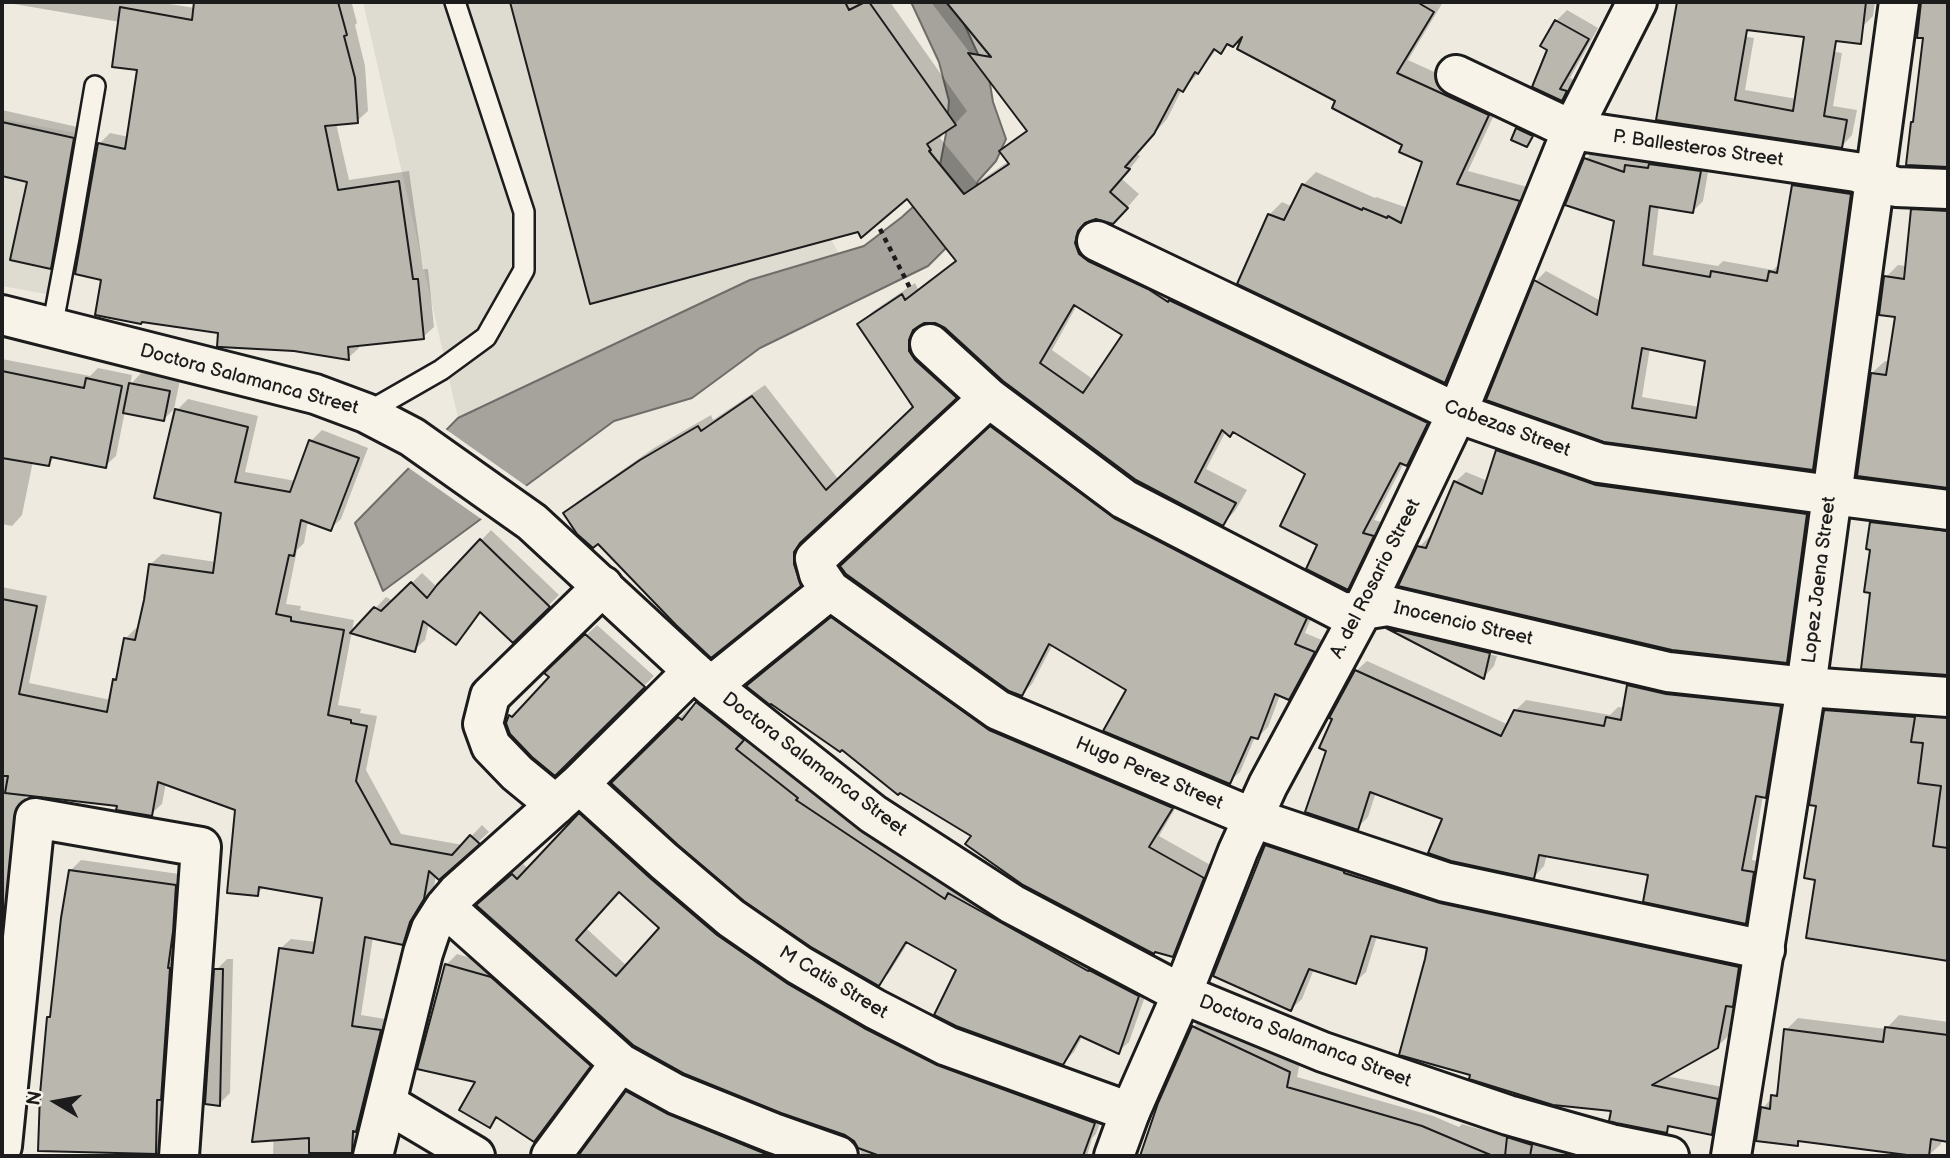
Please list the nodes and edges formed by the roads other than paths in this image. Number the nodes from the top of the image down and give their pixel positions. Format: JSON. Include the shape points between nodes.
{"nodes":[{"id":1,"x":455,"y":2,"type":"edge"},
{"id":2,"x":1637,"y":2,"type":"edge"},
{"id":3,"x":1899,"y":2,"type":"edge"},
{"id":4,"x":1456,"y":75,"type":"dead end"},
{"id":5,"x":95,"y":86,"type":"dead end"},
{"id":6,"x":1572,"y":130,"type":"junction"},
{"id":7,"x":1876,"y":179,"type":"junction"},
{"id":8,"x":1948,"y":189,"type":"edge"},
{"id":9,"x":1097,"y":241,"type":"dead end"},
{"id":10,"x":2,"y":315,"type":"edge"},
{"id":11,"x":52,"y":328,"type":"junction"},
{"id":12,"x":930,"y":344,"type":"dead end"},
{"id":13,"x":989,"y":398,"type":"junction"},
{"id":14,"x":366,"y":412,"type":"junction"},
{"id":15,"x":1457,"y":413,"type":"junction"},
{"id":16,"x":1831,"y":495,"type":"junction"},
{"id":17,"x":1948,"y":510,"type":"edge"},
{"id":18,"x":603,"y":586,"type":"junction"},
{"id":19,"x":830,"y":590,"type":"junction"},
{"id":20,"x":1363,"y":609,"type":"junction"},
{"id":21,"x":702,"y":679,"type":"junction"},
{"id":22,"x":1806,"y":687,"type":"junction"},
{"id":23,"x":1948,"y":697,"type":"edge"},
{"id":24,"x":568,"y":794,"type":"junction"},
{"id":25,"x":1253,"y":818,"type":"junction"},
{"id":26,"x":444,"y":907,"type":"junction"},
{"id":27,"x":1765,"y":950,"type":"junction"},
{"id":28,"x":1182,"y":994,"type":"junction"},
{"id":29,"x":620,"y":1063,"type":"junction"},
{"id":30,"x":386,"y":1103,"type":"junction"},
{"id":31,"x":1130,"y":1112,"type":"junction"},
{"id":32,"x":2,"y":1146,"type":"edge"},
{"id":33,"x":180,"y":1156,"type":"edge"},
{"id":34,"x":373,"y":1156,"type":"edge"},
{"id":35,"x":475,"y":1156,"type":"edge"},
{"id":36,"x":551,"y":1156,"type":"edge"},
{"id":37,"x":838,"y":1156,"type":"edge"},
{"id":38,"x":1114,"y":1156,"type":"edge"},
{"id":39,"x":1669,"y":1156,"type":"edge"},
{"id":40,"x":1731,"y":1156,"type":"edge"}],
"edges":[{"from":1,"to":14,"type":"lane","via":[[524,212],[524,270],[486,337],[442,370]]},
{"from":2,"to":6,"type":"street","name":"A. del Rosario Street"},
{"from":3,"to":7,"type":"street","name":"Lopez Jaena Street"},
{"from":4,"to":6,"type":"street","name":"P. Ballesteros Street"},
{"from":5,"to":11,"type":"lane"},
{"from":6,"to":7,"type":"street","name":"P. Ballesteros Street","via":[[1856,172]]},
{"from":6,"to":15,"type":"street","name":"A. del Rosario Street"},
{"from":7,"to":8,"type":"street","name":"P. Ballesteros Street","via":[[1896,187]]},
{"from":7,"to":16,"type":"street","name":"Lopez Jaena Street"},
{"from":9,"to":15,"type":"street","name":"Cabezas Street"},
{"from":10,"to":11,"type":"street","name":"Doctora Salamanca Street"},
{"from":11,"to":14,"type":"street","name":"Doctora Salamanca Street","via":[[315,394]]},
{"from":12,"to":13,"type":"street","name":"Inocencio Street"},
{"from":13,"to":19,"type":"street","name":"Hugo Perez Street","via":[[815,559]]},
{"from":13,"to":20,"type":"street","name":"Inocencio Street","via":[[1124,499],[1344,613]]},
{"from":14,"to":18,"type":"street","name":"Doctora Salamanca Street","via":[[412,438],[532,522]]},
{"from":15,"to":16,"type":"street","name":"Cabezas Street","via":[[1598,463]]},
{"from":15,"to":20,"type":"street","name":"A. del Rosario Street"},
{"from":16,"to":17,"type":"street","name":"Cabezas Street"},
{"from":16,"to":22,"type":"street","name":"Lopez Jaena Street"},
{"from":18,"to":21,"type":"street","name":"Doctora Salamanca Street"},
{"from":18,"to":24,"type":"street","name":"M Catis Street","via":[[490,696],[483,724],[491,746],[516,773]]},
{"from":19,"to":21,"type":"street"},
{"from":19,"to":25,"type":"street","name":"Hugo Perez Street","via":[[998,710]]},
{"from":20,"to":22,"type":"street","name":"Inocencio Street","via":[[1388,606],[1668,672]]},
{"from":20,"to":25,"type":"street","name":"A. del Rosario Street"},
{"from":21,"to":24,"type":"street"},
{"from":21,"to":28,"type":"street","name":"Doctora Salamanca Street","via":[[873,814],[1012,904]]},
{"from":22,"to":23,"type":"street","name":"Inocencio Street"},
{"from":22,"to":27,"type":"street","name":"Lopez Jaena Street"},
{"from":24,"to":26,"type":"street"},
{"from":24,"to":31,"type":"street","name":"M Catis Street","via":[[664,861],[731,918],[876,1010],[947,1046]]},
{"from":25,"to":27,"type":"street","name":"Hugo Perez Street","via":[[1445,882]]},
{"from":25,"to":28,"type":"street","name":"A. del Rosario Street"},
{"from":26,"to":29,"type":"street"},
{"from":26,"to":30,"type":"street","via":[[430,929]]},
{"from":27,"to":40,"type":"street","name":"Lopez Jaena Street"},
{"from":28,"to":31,"type":"street","name":"A. del Rosario Street"},
{"from":28,"to":39,"type":"street","name":"Doctora Salamanca Street","via":[[1323,1052],[1464,1101]]},
{"from":29,"to":36,"type":"street"},
{"from":29,"to":37,"type":"street","via":[[676,1094]]},
{"from":30,"to":34,"type":"street"},
{"from":30,"to":35,"type":"street"},
{"from":31,"to":38,"type":"street","name":"A. del Rosario Street"},
{"from":32,"to":33,"type":"street","via":[[34,818],[201,848]]}]}
